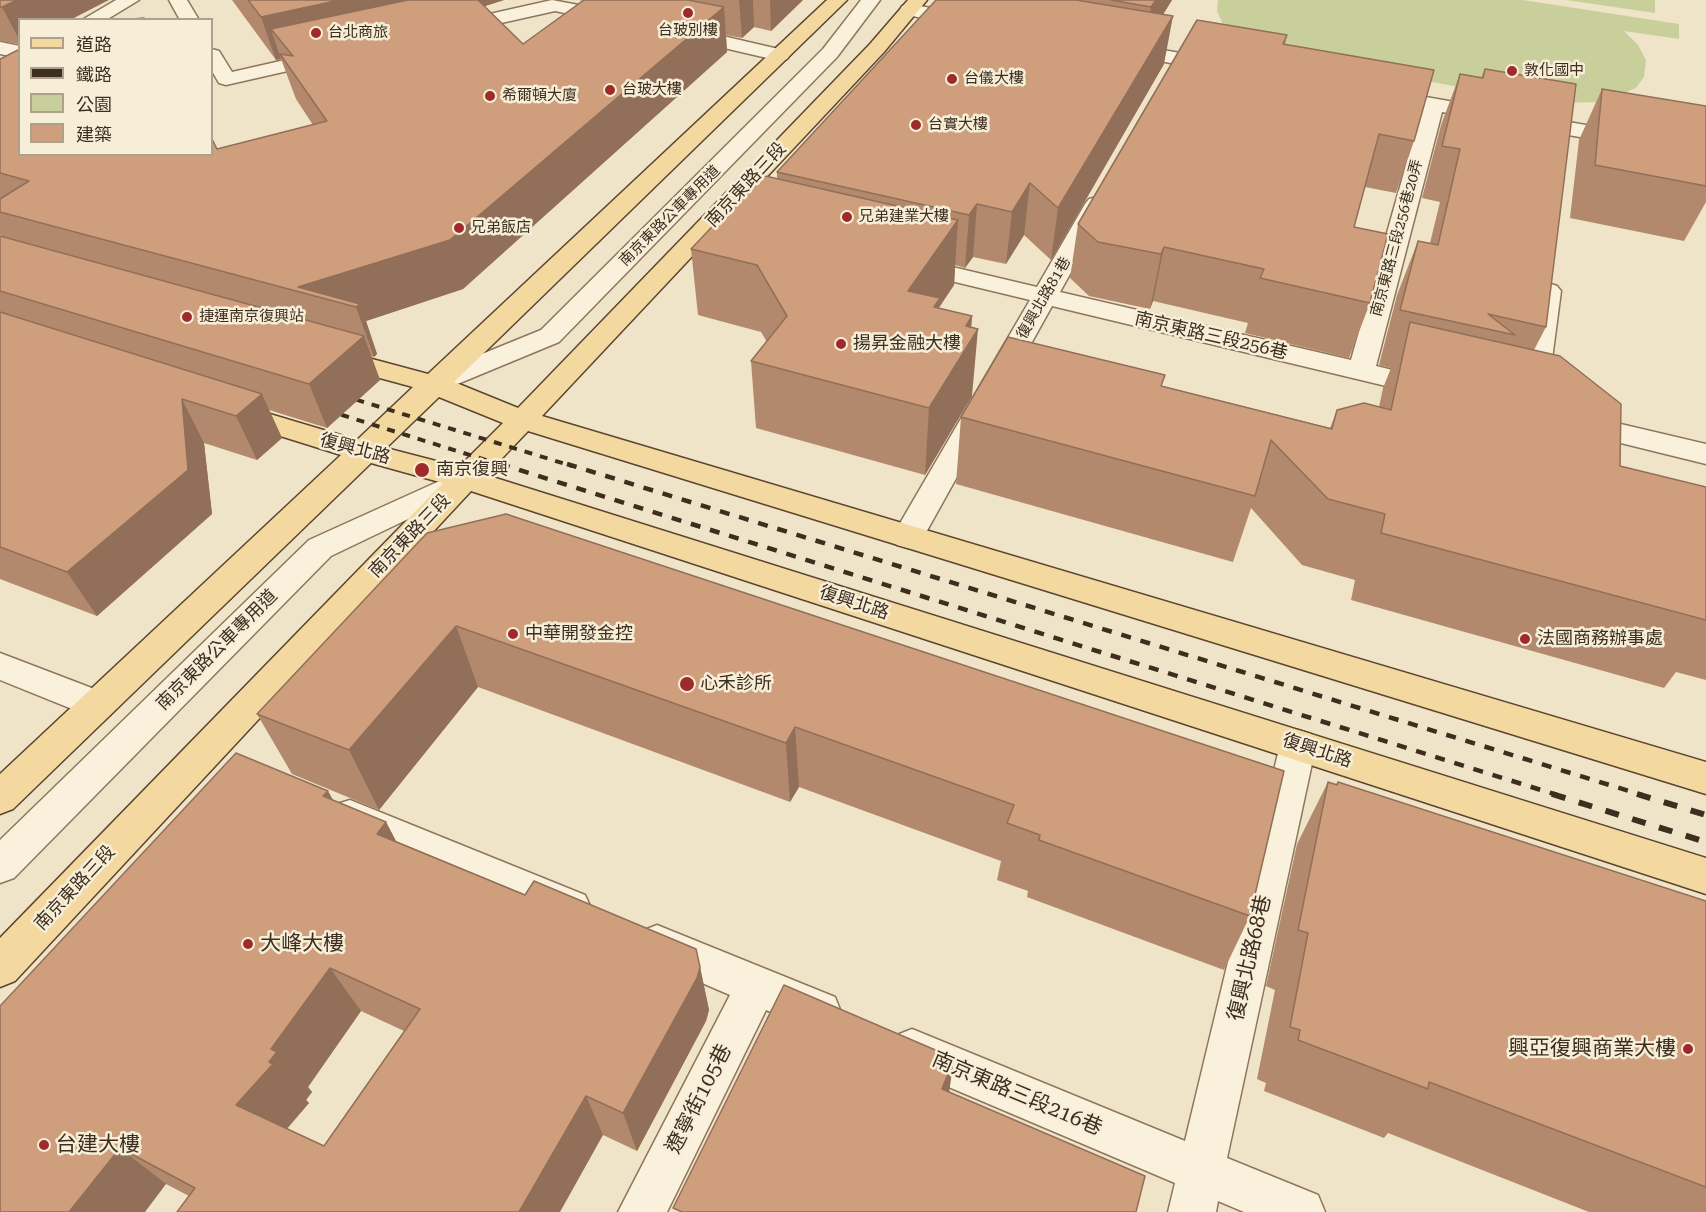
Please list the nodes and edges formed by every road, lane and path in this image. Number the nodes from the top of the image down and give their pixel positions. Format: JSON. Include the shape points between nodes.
{"nodes":[{"id":1,"x":130,"y":0,"type":"edge"},
{"id":2,"x":177,"y":0,"type":"edge"},
{"id":3,"x":838,"y":0,"type":"edge"},
{"id":4,"x":871,"y":0,"type":"edge"},
{"id":5,"x":558,"y":2,"type":"edge"},
{"id":6,"x":913,"y":5,"type":"edge"},
{"id":7,"x":95,"y":18,"type":"edge"},
{"id":8,"x":189,"y":18,"type":"edge"},
{"id":9,"x":632,"y":22,"type":"edge"},
{"id":10,"x":992,"y":25,"type":"edge"},
{"id":11,"x":666,"y":29,"type":"edge"},
{"id":12,"x":429,"y":33,"type":"edge"},
{"id":13,"x":1109,"y":46,"type":"edge"},
{"id":14,"x":0,"y":48,"type":"edge"},
{"id":15,"x":350,"y":51,"type":"edge"},
{"id":16,"x":18,"y":53,"type":"edge"},
{"id":17,"x":18,"y":55,"type":"edge"},
{"id":18,"x":780,"y":55,"type":"junction"},
{"id":19,"x":213,"y":57,"type":"edge"},
{"id":20,"x":0,"y":65,"type":"edge"},
{"id":21,"x":1238,"y":69,"type":"edge"},
{"id":22,"x":1365,"y":92,"type":"edge"},
{"id":23,"x":1434,"y":104,"type":"junction"},
{"id":24,"x":1567,"y":128,"type":"junction"},
{"id":25,"x":1564,"y":152,"type":"edge"},
{"id":26,"x":1706,"y":153,"type":"edge"},
{"id":27,"x":1109,"y":183,"type":"edge"},
{"id":28,"x":715,"y":218,"type":"junction"},
{"id":29,"x":746,"y":225,"type":"edge"},
{"id":30,"x":882,"y":258,"type":"edge"},
{"id":31,"x":1551,"y":271,"type":"edge"},
{"id":32,"x":1045,"y":297,"type":"junction"},
{"id":33,"x":304,"y":348,"type":"edge"},
{"id":34,"x":1361,"y":372,"type":"junction"},
{"id":35,"x":433,"y":384,"type":"junction"},
{"id":36,"x":1452,"y":393,"type":"edge"},
{"id":37,"x":203,"y":402,"type":"edge"},
{"id":38,"x":522,"y":420,"type":"junction"},
{"id":39,"x":364,"y":451,"type":"junction"},
{"id":40,"x":1706,"y":454,"type":"edge"},
{"id":41,"x":466,"y":479,"type":"junction"},
{"id":42,"x":908,"y":537,"type":"junction"},
{"id":43,"x":0,"y":666,"type":"edge"},
{"id":44,"x":97,"y":705,"type":"junction"},
{"id":45,"x":1298,"y":745,"type":"junction"},
{"id":46,"x":200,"y":755,"type":"junction"},
{"id":47,"x":240,"y":771,"type":"edge"},
{"id":48,"x":1706,"y":778,"type":"edge"},
{"id":49,"x":0,"y":798,"type":"edge"},
{"id":50,"x":312,"y":801,"type":"edge"},
{"id":51,"x":0,"y":866,"type":"edge"},
{"id":52,"x":1706,"y":876,"type":"edge"},
{"id":53,"x":0,"y":967,"type":"edge"},
{"id":54,"x":757,"y":985,"type":"junction"},
{"id":55,"x":1197,"y":1191,"type":"edge"},
{"id":56,"x":642,"y":1212,"type":"edge"},
{"id":57,"x":1301,"y":1212,"type":"edge"}],
"edges":[{"from":1,"to":7,"type":"street"},
{"from":2,"to":8,"type":"street"},
{"from":3,"to":18,"type":"main road"},
{"from":4,"to":35,"type":"street","name":"南京東路公車專用道","via":[[830,53],[550,336]]},
{"from":5,"to":9,"type":"street"},
{"from":5,"to":12,"type":"street"},
{"from":6,"to":10,"type":"street"},
{"from":6,"to":28,"type":"main road","name":"南京東路三段"},
{"from":11,"to":18,"type":"street"},
{"from":13,"to":21,"type":"street","via":[[1174,69]]},
{"from":14,"to":16,"type":"street"},
{"from":15,"to":19,"type":"street","via":[[226,79]]},
{"from":17,"to":20,"type":"street"},
{"from":18,"to":35,"type":"main road"},
{"from":22,"to":23,"type":"street"},
{"from":23,"to":24,"type":"street"},
{"from":23,"to":34,"type":"street","name":"南京東路三段256巷20弄"},
{"from":24,"to":25,"type":"street"},
{"from":24,"to":26,"type":"street"},
{"from":27,"to":32,"type":"street","name":"復興北路81巷"},
{"from":28,"to":29,"type":"street"},
{"from":28,"to":38,"type":"main road","name":"南京東路三段"},
{"from":30,"to":32,"type":"street","name":"南京東路三段256巷"},
{"from":31,"to":40,"type":"street","via":[[1520,410]]},
{"from":32,"to":34,"type":"street","name":"南京東路三段256巷"},
{"from":32,"to":42,"type":"street","name":"復興北路81巷"},
{"from":33,"to":35,"type":"main road"},
{"from":34,"to":36,"type":"street","name":"南京東路三段256巷"},
{"from":35,"to":38,"type":"main road"},
{"from":35,"to":39,"type":"main road"},
{"from":37,"to":39,"type":"main road","name":"復興北路"},
{"from":38,"to":41,"type":"main road","name":"南京東路三段"},
{"from":38,"to":42,"type":"main road"},
{"from":39,"to":41,"type":"main road","name":"復興北路"},
{"from":39,"to":44,"type":"main road"},
{"from":41,"to":45,"type":"main road","name":"復興北路"},
{"from":41,"to":46,"type":"main road","name":"南京東路三段"},
{"from":41,"to":51,"type":"street","name":"南京東路公車專用道","via":[[320,548]]},
{"from":42,"to":48,"type":"main road"},
{"from":43,"to":44,"type":"street"},
{"from":44,"to":49,"type":"main road"},
{"from":45,"to":52,"type":"main road","name":"復興北路"},
{"from":45,"to":55,"type":"street","name":"復興北路68巷"},
{"from":46,"to":47,"type":"street"},
{"from":46,"to":53,"type":"main road","name":"南京東路三段"},
{"from":50,"to":54,"type":"street","name":"南京東路三段216巷"},
{"from":54,"to":55,"type":"street","name":"南京東路三段216巷","via":[[865,1030]]},
{"from":54,"to":56,"type":"street","name":"遼寧街105巷"},
{"from":55,"to":57,"type":"street","name":"南京東路三段216巷"}]}
